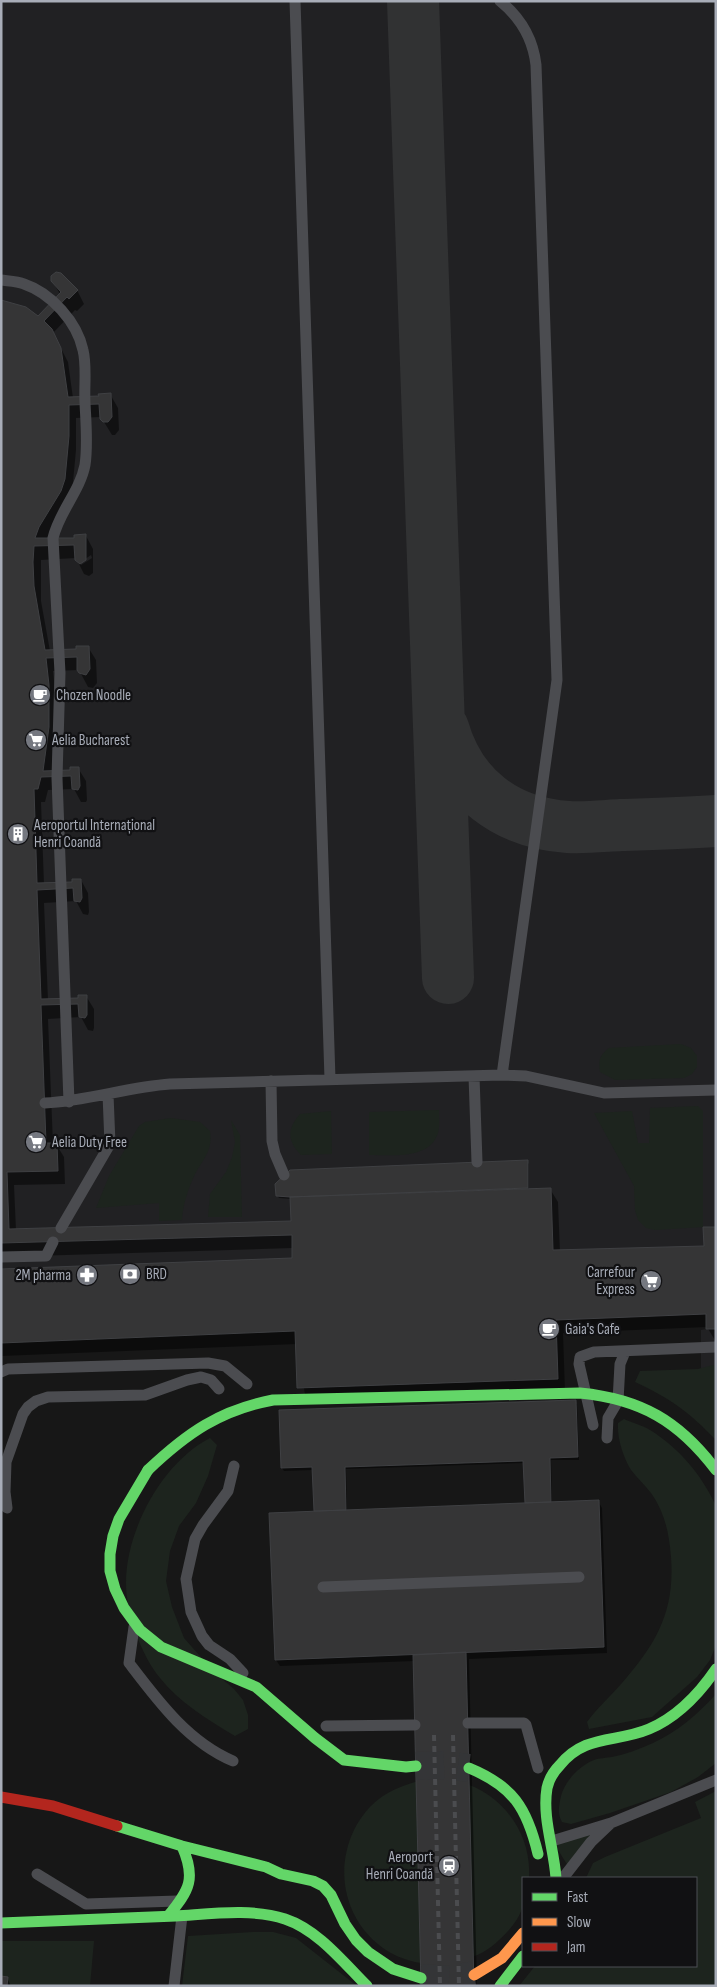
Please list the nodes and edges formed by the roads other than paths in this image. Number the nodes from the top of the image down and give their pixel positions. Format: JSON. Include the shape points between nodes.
{"nodes":[{"id":1,"x":295,"y":1,"type":"edge"},
{"id":2,"x":500,"y":1,"type":"edge"},
{"id":3,"x":1,"y":280,"type":"edge"},
{"id":4,"x":502,"y":1075,"type":"junction"},
{"id":5,"x":474,"y":1076,"type":"junction"},
{"id":6,"x":330,"y":1079,"type":"junction"},
{"id":7,"x":271,"y":1080,"type":"junction"},
{"id":8,"x":716,"y":1090,"type":"edge"},
{"id":9,"x":108,"y":1094,"type":"junction"},
{"id":10,"x":70,"y":1102,"type":"junction"},
{"id":11,"x":45,"y":1103,"type":"dead end"},
{"id":12,"x":477,"y":1162,"type":"dead end"},
{"id":13,"x":284,"y":1175,"type":"dead end"},
{"id":14,"x":61,"y":1228,"type":"dead end"},
{"id":15,"x":54,"y":1242,"type":"dead end"},
{"id":16,"x":1,"y":1257,"type":"edge"},
{"id":17,"x":716,"y":1347,"type":"edge"},
{"id":18,"x":625,"y":1352,"type":"junction"},
{"id":19,"x":1,"y":1372,"type":"edge"},
{"id":20,"x":247,"y":1384,"type":"dead end"},
{"id":21,"x":219,"y":1389,"type":"dead end"},
{"id":22,"x":593,"y":1425,"type":"dead end"},
{"id":23,"x":607,"y":1438,"type":"dead end"},
{"id":24,"x":234,"y":1466,"type":"dead end"},
{"id":25,"x":716,"y":1470,"type":"edge"},
{"id":26,"x":7,"y":1508,"type":"dead end"},
{"id":27,"x":579,"y":1577,"type":"dead end"},
{"id":28,"x":323,"y":1587,"type":"dead end"},
{"id":29,"x":134,"y":1625,"type":"junction"},
{"id":30,"x":716,"y":1669,"type":"edge"},
{"id":31,"x":256,"y":1687,"type":"junction"},
{"id":32,"x":468,"y":1723,"type":"dead end"},
{"id":33,"x":415,"y":1725,"type":"dead end"},
{"id":34,"x":326,"y":1726,"type":"dead end"},
{"id":35,"x":233,"y":1760,"type":"dead end"},
{"id":36,"x":416,"y":1766,"type":"tunnel mouth"},
{"id":37,"x":469,"y":1768,"type":"tunnel mouth"},
{"id":38,"x":538,"y":1768,"type":"dead end"},
{"id":39,"x":716,"y":1780,"type":"edge"},
{"id":40,"x":1,"y":1797,"type":"edge"},
{"id":41,"x":610,"y":1823,"type":"junction"},
{"id":42,"x":552,"y":1841,"type":"junction"},
{"id":43,"x":182,"y":1846,"type":"junction"},
{"id":44,"x":540,"y":1865,"type":"dead end"},
{"id":45,"x":37,"y":1874,"type":"dead end"},
{"id":46,"x":281,"y":1874,"type":"junction"},
{"id":47,"x":556,"y":1877,"type":"edge"},
{"id":48,"x":564,"y":1877,"type":"edge"},
{"id":49,"x":301,"y":1892,"type":"dead end"},
{"id":50,"x":181,"y":1901,"type":"junction"},
{"id":51,"x":168,"y":1916,"type":"junction"},
{"id":52,"x":182,"y":1916,"type":"junction"},
{"id":53,"x":1,"y":1923,"type":"edge"},
{"id":54,"x":522,"y":1934,"type":"edge"},
{"id":55,"x":522,"y":1957,"type":"edge"},
{"id":56,"x":474,"y":1975,"type":"tunnel mouth"},
{"id":57,"x":421,"y":1978,"type":"tunnel mouth"},
{"id":58,"x":174,"y":1986,"type":"edge"},
{"id":59,"x":367,"y":1986,"type":"edge"},
{"id":60,"x":500,"y":1986,"type":"edge"}],
"edges":[{"from":1,"to":6,"type":"lane"},
{"from":2,"to":4,"type":"lane","via":[[524,26],[535,52],[557,680]]},
{"from":3,"to":10,"type":"lane","via":[[24,284],[45,295],[76,330],[83,350],[85,466],[53,538],[60,673],[57,778]]},
{"from":4,"to":5,"type":"lane"},
{"from":4,"to":8,"type":"lane","via":[[526,1076],[604,1093]]},
{"from":5,"to":6,"type":"lane"},
{"from":5,"to":12,"type":"lane"},
{"from":6,"to":7,"type":"lane"},
{"from":7,"to":9,"type":"lane","via":[[160,1084]]},
{"from":7,"to":13,"type":"lane","via":[[272,1142]]},
{"from":9,"to":10,"type":"lane"},
{"from":9,"to":14,"type":"lane","via":[[110,1144]]},
{"from":10,"to":11,"type":"lane"},
{"from":15,"to":16,"type":"lane","via":[[46,1256]]},
{"from":17,"to":18,"type":"lane"},
{"from":18,"to":22,"type":"lane","via":[[594,1352],[580,1357]]},
{"from":18,"to":23,"type":"lane","via":[[620,1364],[618,1401],[608,1418]]},
{"from":19,"to":20,"type":"lane","via":[[8,1369],[208,1363],[224,1366]]},
{"from":21,"to":26,"type":"lane","via":[[211,1380],[201,1377],[145,1395],[48,1397],[36,1401],[23,1414],[6,1462]]},
{"from":24,"to":31,"type":"lane","via":[[228,1491],[195,1539],[186,1579],[187,1594],[202,1636],[230,1659]]},
{"from":25,"to":29,"type":"street","bridge":true,"via":[[683,1433],[640,1405],[604,1394],[252,1403],[230,1410],[184,1437],[148,1470],[123,1508],[114,1535],[110,1565],[114,1588]]},
{"from":27,"to":28,"type":"lane"},
{"from":29,"to":31,"type":"street","via":[[161,1647]]},
{"from":29,"to":35,"type":"lane","via":[[129,1663],[185,1730],[215,1753]]},
{"from":30,"to":42,"type":"street","via":[[695,1697],[663,1722],[647,1730],[587,1743],[574,1749],[547,1786],[546,1805]]},
{"from":31,"to":36,"type":"street","via":[[344,1760]]},
{"from":32,"to":38,"type":"lane","via":[[524,1723]]},
{"from":33,"to":34,"type":"lane"},
{"from":37,"to":44,"type":"street","via":[[493,1778],[514,1795],[531,1824]]},
{"from":39,"to":41,"type":"lane"},
{"from":40,"to":43,"type":"street","via":[[53,1806]]},
{"from":41,"to":42,"type":"lane"},
{"from":41,"to":48,"type":"lane"},
{"from":42,"to":47,"type":"street"},
{"from":43,"to":46,"type":"street","via":[[266,1867]]},
{"from":43,"to":50,"type":"street","via":[[191,1870],[191,1884]]},
{"from":45,"to":50,"type":"lane","via":[[86,1904]]},
{"from":46,"to":49,"type":"street"},
{"from":46,"to":57,"type":"street","via":[[323,1886],[345,1924],[368,1952],[393,1970]]},
{"from":50,"to":51,"type":"street"},
{"from":51,"to":52,"type":"street"},
{"from":51,"to":53,"type":"street"},
{"from":52,"to":58,"type":"lane"},
{"from":52,"to":59,"type":"street","via":[[240,1914],[293,1923],[312,1935]]},
{"from":54,"to":56,"type":"street","via":[[506,1954]]},
{"from":55,"to":60,"type":"street"}]}
